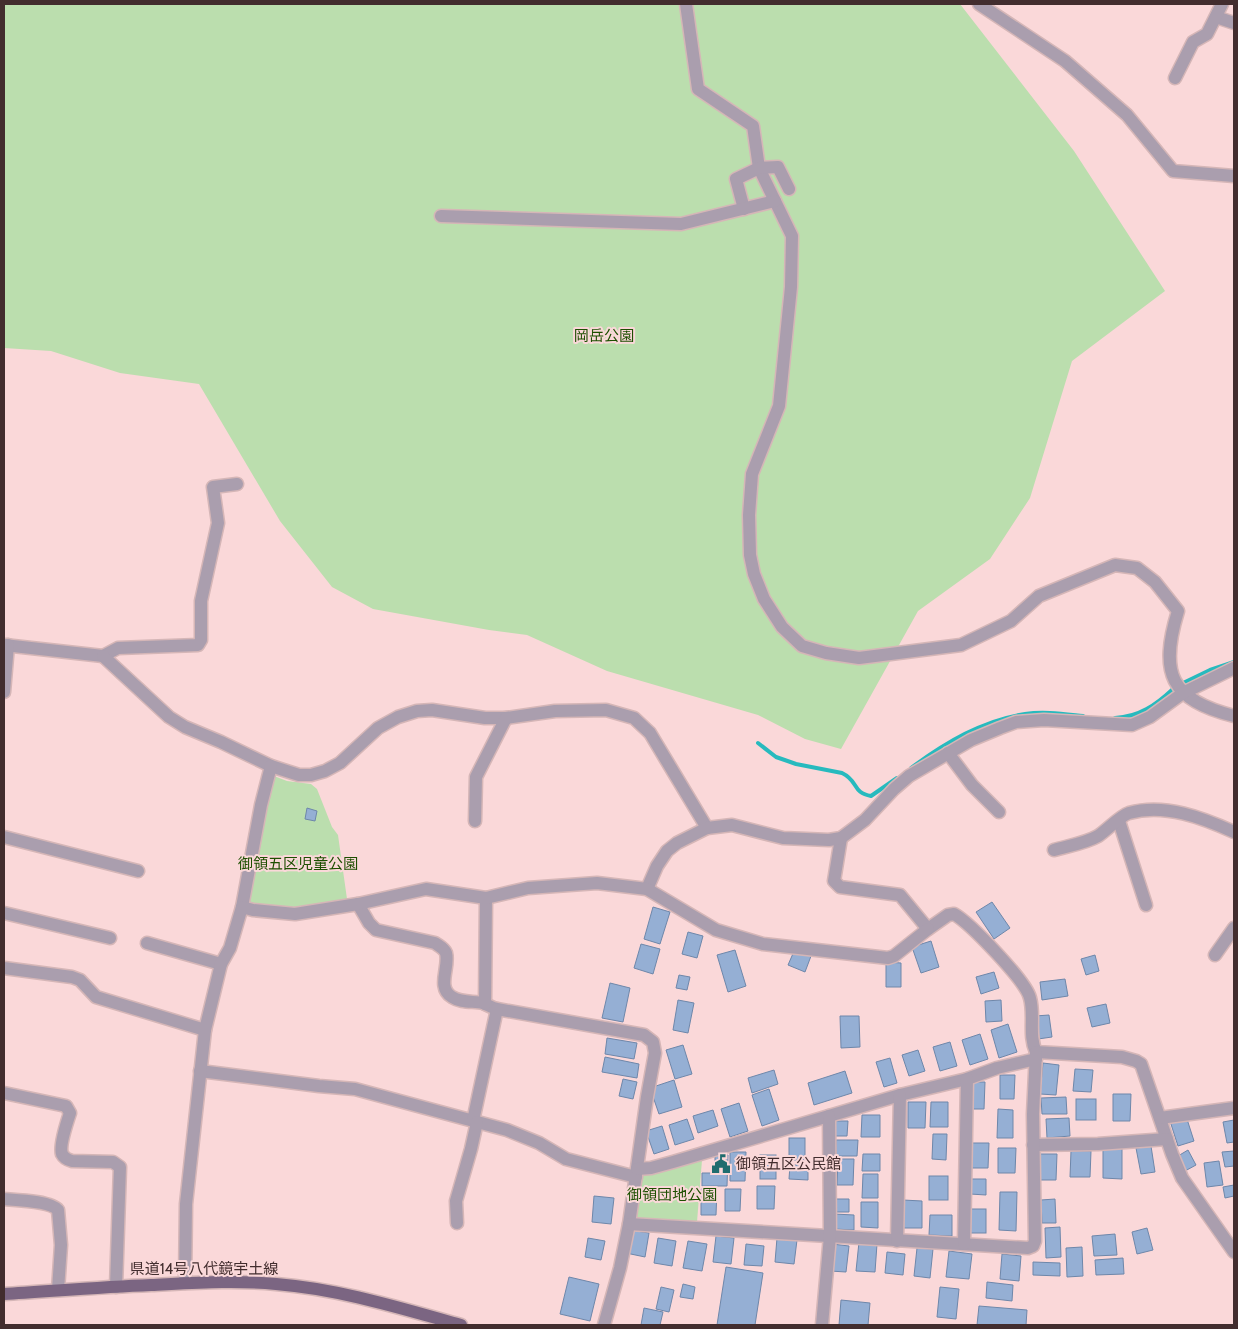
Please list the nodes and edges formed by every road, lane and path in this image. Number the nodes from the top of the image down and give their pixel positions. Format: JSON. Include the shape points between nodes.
{"nodes":[{"id":1,"x":686,"y":4,"type":"edge"},
{"id":2,"x":979,"y":4,"type":"edge"},
{"id":3,"x":1222,"y":4,"type":"edge"},
{"id":4,"x":1216,"y":17,"type":"junction"},
{"id":5,"x":1234,"y":23,"type":"edge"},
{"id":6,"x":1175,"y":78,"type":"dead end"},
{"id":7,"x":759,"y":168,"type":"junction"},
{"id":8,"x":1234,"y":176,"type":"edge"},
{"id":9,"x":789,"y":189,"type":"dead end"},
{"id":10,"x":775,"y":201,"type":"junction"},
{"id":11,"x":744,"y":209,"type":"junction"},
{"id":12,"x":441,"y":216,"type":"dead end"},
{"id":13,"x":237,"y":484,"type":"dead end"},
{"id":14,"x":6,"y":645,"type":"edge"},
{"id":15,"x":103,"y":656,"type":"junction"},
{"id":16,"x":1234,"y":668,"type":"edge"},
{"id":17,"x":4,"y":692,"type":"edge"},
{"id":18,"x":1182,"y":693,"type":"junction"},
{"id":19,"x":1234,"y":716,"type":"edge"},
{"id":20,"x":506,"y":718,"type":"junction"},
{"id":21,"x":948,"y":753,"type":"junction"},
{"id":22,"x":271,"y":766,"type":"junction"},
{"id":23,"x":999,"y":812,"type":"dead end"},
{"id":24,"x":475,"y":821,"type":"dead end"},
{"id":25,"x":1119,"y":821,"type":"junction"},
{"id":26,"x":707,"y":828,"type":"junction"},
{"id":27,"x":1234,"y":832,"type":"edge"},
{"id":28,"x":4,"y":837,"type":"edge"},
{"id":29,"x":841,"y":838,"type":"junction"},
{"id":30,"x":1054,"y":850,"type":"dead end"},
{"id":31,"x":138,"y":871,"type":"dead end"},
{"id":32,"x":647,"y":889,"type":"junction"},
{"id":33,"x":486,"y":898,"type":"junction"},
{"id":34,"x":358,"y":904,"type":"junction"},
{"id":35,"x":1146,"y":906,"type":"dead end"},
{"id":36,"x":242,"y":907,"type":"junction"},
{"id":37,"x":4,"y":913,"type":"edge"},
{"id":38,"x":928,"y":928,"type":"junction"},
{"id":39,"x":1234,"y":928,"type":"edge"},
{"id":40,"x":110,"y":938,"type":"dead end"},
{"id":41,"x":147,"y":943,"type":"dead end"},
{"id":42,"x":1215,"y":955,"type":"dead end"},
{"id":43,"x":221,"y":964,"type":"junction"},
{"id":44,"x":4,"y":968,"type":"edge"},
{"id":45,"x":484,"y":1004,"type":"junction"},
{"id":46,"x":497,"y":1009,"type":"junction"},
{"id":47,"x":204,"y":1030,"type":"junction"},
{"id":48,"x":1036,"y":1056,"type":"junction"},
{"id":49,"x":200,"y":1071,"type":"junction"},
{"id":50,"x":967,"y":1079,"type":"junction"},
{"id":51,"x":4,"y":1093,"type":"edge"},
{"id":52,"x":900,"y":1096,"type":"junction"},
{"id":53,"x":1234,"y":1108,"type":"edge"},
{"id":54,"x":829,"y":1116,"type":"junction"},
{"id":55,"x":1160,"y":1118,"type":"junction"},
{"id":56,"x":475,"y":1122,"type":"junction"},
{"id":57,"x":1167,"y":1139,"type":"junction"},
{"id":58,"x":1033,"y":1145,"type":"junction"},
{"id":59,"x":637,"y":1173,"type":"junction"},
{"id":60,"x":4,"y":1199,"type":"edge"},
{"id":61,"x":457,"y":1223,"type":"dead end"},
{"id":62,"x":629,"y":1224,"type":"junction"},
{"id":63,"x":830,"y":1236,"type":"junction"},
{"id":64,"x":897,"y":1241,"type":"junction"},
{"id":65,"x":964,"y":1244,"type":"junction"},
{"id":66,"x":1234,"y":1252,"type":"edge"},
{"id":67,"x":186,"y":1283,"type":"junction"},
{"id":68,"x":116,"y":1287,"type":"junction"},
{"id":69,"x":58,"y":1290,"type":"junction"},
{"id":70,"x":4,"y":1294,"type":"edge"},
{"id":71,"x":460,"y":1325,"type":"edge"},
{"id":72,"x":604,"y":1325,"type":"edge"},
{"id":73,"x":822,"y":1325,"type":"edge"}],
"edges":[{"from":1,"to":7,"type":"street","via":[[698,89],[753,126]]},
{"from":2,"to":8,"type":"street","via":[[1065,62],[1127,115],[1173,171]]},
{"from":3,"to":4,"type":"street"},
{"from":4,"to":5,"type":"street"},
{"from":4,"to":6,"type":"street","via":[[1207,34],[1193,42]]},
{"from":7,"to":9,"type":"street","via":[[778,167]]},
{"from":7,"to":10,"type":"street"},
{"from":7,"to":11,"type":"street","via":[[736,179]]},
{"from":10,"to":11,"type":"street"},
{"from":10,"to":18,"type":"street","via":[[792,236],[791,287],[779,406],[752,474],[749,515],[754,574],[764,599],[782,627],[802,646],[859,658],[961,645],[1011,621],[1039,596],[1115,565],[1136,568],[1155,582],[1178,611],[1171,635],[1170,660],[1175,682]]},
{"from":11,"to":12,"type":"street","via":[[681,224]]},
{"from":13,"to":15,"type":"street","via":[[213,487],[218,523],[201,601],[201,640],[198,645],[118,648]]},
{"from":14,"to":15,"type":"street"},
{"from":14,"to":17,"type":"street"},
{"from":15,"to":22,"type":"street","via":[[169,717]]},
{"from":16,"to":18,"type":"street"},
{"from":18,"to":19,"type":"street","via":[[1197,703]]},
{"from":18,"to":21,"type":"street","via":[[1150,717],[1132,725],[1044,720],[1016,722]]},
{"from":20,"to":22,"type":"street","via":[[417,711],[378,728],[340,763],[325,771],[300,775]]},
{"from":20,"to":24,"type":"street","via":[[476,777]]},
{"from":20,"to":26,"type":"street","via":[[555,711],[606,710],[634,718],[650,733]]},
{"from":21,"to":23,"type":"street","via":[[972,785]]},
{"from":21,"to":29,"type":"street","via":[[909,776],[865,820]]},
{"from":22,"to":36,"type":"street"},
{"from":25,"to":27,"type":"street","via":[[1128,814],[1146,811],[1184,813]]},
{"from":25,"to":30,"type":"street","via":[[1096,837]]},
{"from":25,"to":35,"type":"street"},
{"from":26,"to":29,"type":"street","via":[[732,825],[783,838]]},
{"from":26,"to":32,"type":"street","via":[[677,843],[667,852]]},
{"from":28,"to":31,"type":"street"},
{"from":29,"to":38,"type":"street","via":[[836,885],[900,895]]},
{"from":32,"to":33,"type":"street","via":[[597,883],[528,888]]},
{"from":32,"to":38,"type":"street","via":[[716,930],[763,944],[888,958]]},
{"from":33,"to":34,"type":"street","via":[[426,889]]},
{"from":33,"to":45,"type":"street"},
{"from":34,"to":36,"type":"street","via":[[295,914]]},
{"from":34,"to":45,"type":"street","via":[[368,923],[376,930],[435,943],[443,948],[447,992],[458,1000]]},
{"from":36,"to":43,"type":"street","via":[[230,948]]},
{"from":37,"to":40,"type":"street"},
{"from":38,"to":48,"type":"street","via":[[954,914],[1018,979],[1030,998]]},
{"from":39,"to":42,"type":"street"},
{"from":41,"to":43,"type":"street"},
{"from":43,"to":47,"type":"street"},
{"from":44,"to":47,"type":"street","via":[[72,977],[80,980],[96,997]]},
{"from":45,"to":46,"type":"street"},
{"from":46,"to":56,"type":"street"},
{"from":46,"to":59,"type":"street","via":[[644,1035],[653,1042],[655,1053]]},
{"from":47,"to":49,"type":"street"},
{"from":48,"to":50,"type":"street"},
{"from":48,"to":55,"type":"street","via":[[1122,1057],[1136,1061],[1141,1064]]},
{"from":48,"to":58,"type":"street"},
{"from":49,"to":56,"type":"street","via":[[355,1089]]},
{"from":49,"to":67,"type":"street","via":[[186,1204]]},
{"from":50,"to":52,"type":"street"},
{"from":50,"to":65,"type":"street"},
{"from":51,"to":68,"type":"street","via":[[66,1106],[70,1113],[61,1148],[66,1159],[113,1162],[120,1167]]},
{"from":52,"to":54,"type":"street"},
{"from":52,"to":64,"type":"street"},
{"from":53,"to":55,"type":"street"},
{"from":54,"to":59,"type":"street"},
{"from":54,"to":63,"type":"street"},
{"from":55,"to":57,"type":"street"},
{"from":56,"to":59,"type":"street","via":[[520,1134],[566,1159]]},
{"from":56,"to":61,"type":"street","via":[[456,1201]]},
{"from":57,"to":58,"type":"street"},
{"from":57,"to":66,"type":"street","via":[[1182,1178]]},
{"from":58,"to":65,"type":"street","via":[[1033,1246]]},
{"from":59,"to":62,"type":"street"},
{"from":60,"to":69,"type":"street","via":[[46,1204],[58,1210],[61,1244]]},
{"from":62,"to":63,"type":"street"},
{"from":62,"to":72,"type":"street"},
{"from":63,"to":64,"type":"street"},
{"from":63,"to":73,"type":"street"},
{"from":64,"to":65,"type":"street"},
{"from":67,"to":68,"type":"main road","name":"県道14号八代鏡宇土線"},
{"from":67,"to":71,"type":"main road","name":"県道14号八代鏡宇土線","via":[[239,1282],[317,1289]]},
{"from":68,"to":69,"type":"main road","name":"県道14号八代鏡宇土線"},
{"from":69,"to":70,"type":"main road","name":"県道14号八代鏡宇土線"}]}
